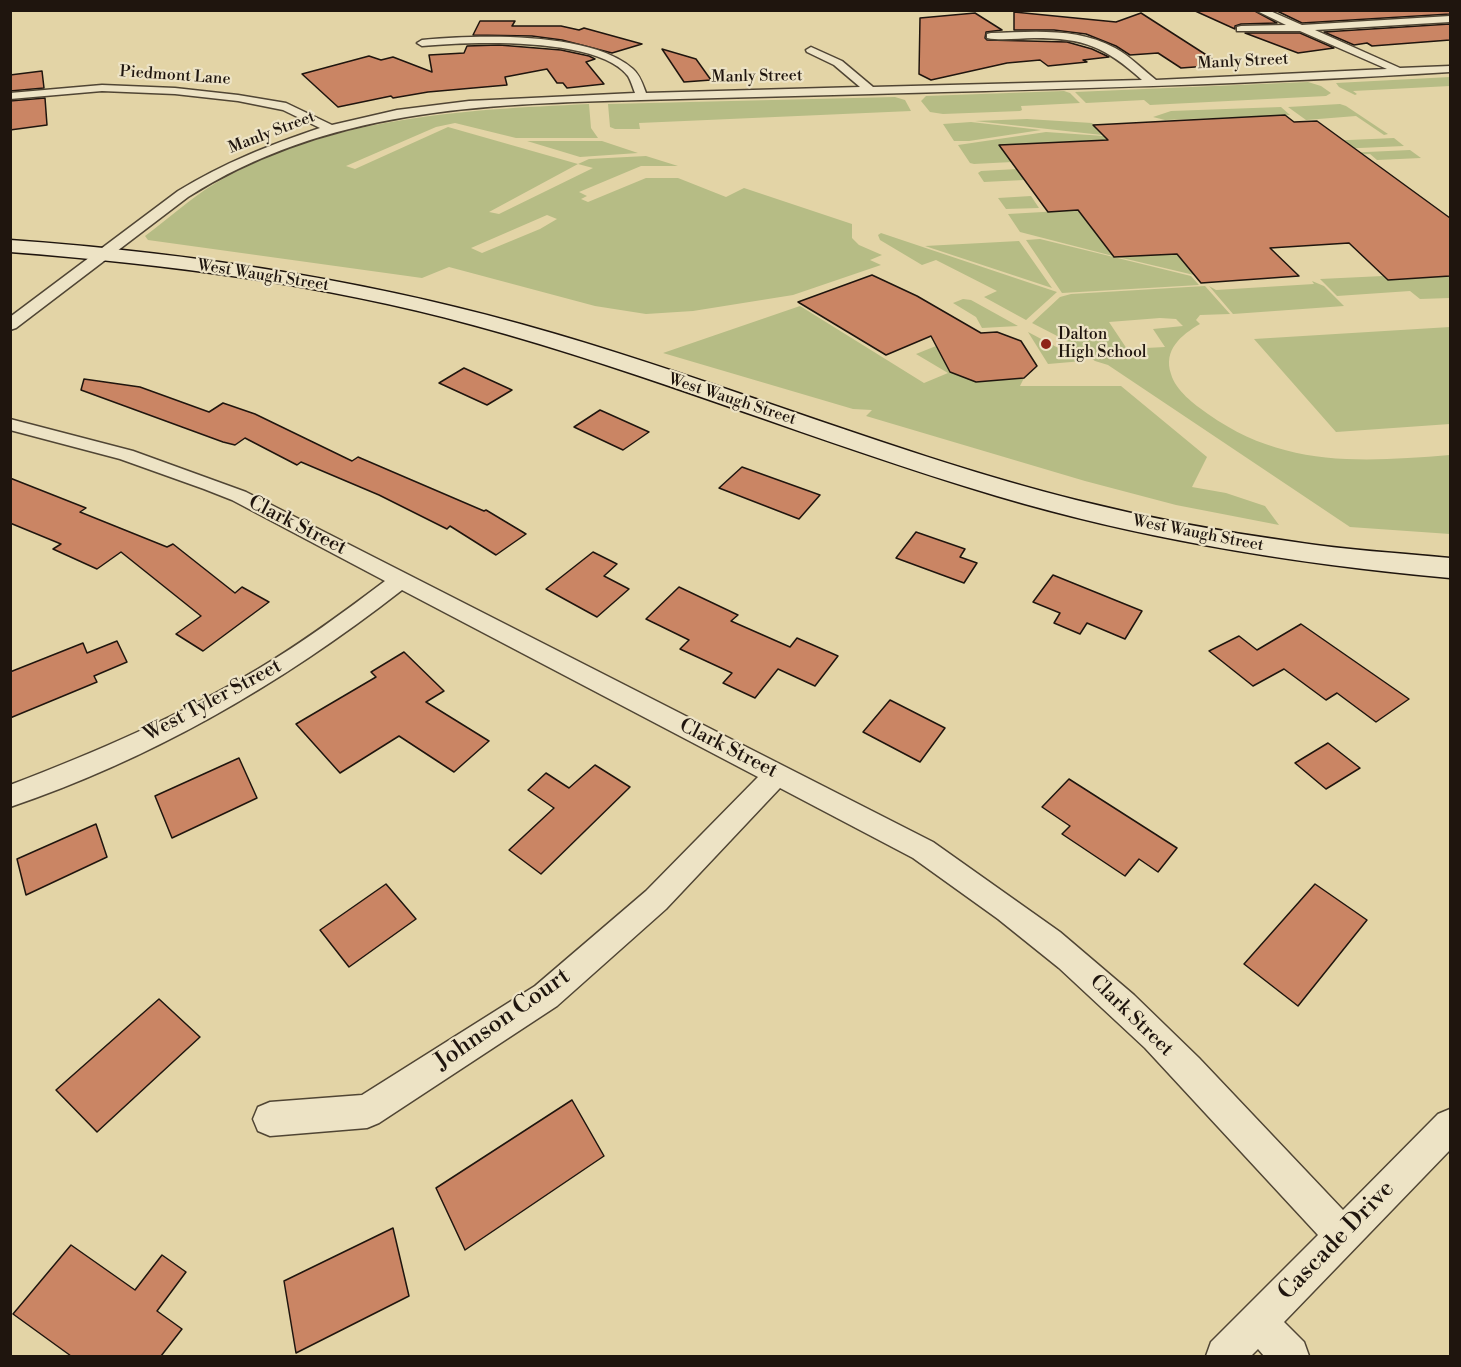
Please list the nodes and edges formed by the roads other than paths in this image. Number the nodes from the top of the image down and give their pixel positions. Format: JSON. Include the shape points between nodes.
{"nodes":[{"id":1,"x":1259,"y":10,"type":"edge"},
{"id":2,"x":1450,"y":19,"type":"edge"},
{"id":3,"x":1301,"y":28,"type":"junction"},
{"id":4,"x":1241,"y":29,"type":"dead end"},
{"id":5,"x":991,"y":36,"type":"dead end"},
{"id":6,"x":422,"y":43,"type":"dead end"},
{"id":7,"x":811,"y":50,"type":"dead end"},
{"id":8,"x":1450,"y":69,"type":"edge"},
{"id":9,"x":1402,"y":71,"type":"junction"},
{"id":10,"x":1153,"y":83,"type":"junction"},
{"id":11,"x":871,"y":91,"type":"junction"},
{"id":12,"x":10,"y":96,"type":"edge"},
{"id":13,"x":642,"y":97,"type":"junction"},
{"id":14,"x":331,"y":129,"type":"junction"},
{"id":15,"x":10,"y":246,"type":"edge"},
{"id":16,"x":101,"y":254,"type":"junction"},
{"id":17,"x":10,"y":325,"type":"edge"},
{"id":18,"x":10,"y":424,"type":"edge"},
{"id":19,"x":1450,"y":568,"type":"edge"},
{"id":20,"x":400,"y":580,"type":"junction"},
{"id":21,"x":777,"y":774,"type":"junction"},
{"id":22,"x":10,"y":796,"type":"edge"},
{"id":23,"x":270,"y":1119,"type":"dead end"},
{"id":24,"x":1450,"y":1126,"type":"edge"},
{"id":25,"x":1343,"y":1235,"type":"junction"},
{"id":26,"x":1258,"y":1322,"type":"junction"},
{"id":27,"x":1225,"y":1356,"type":"edge"},
{"id":28,"x":1290,"y":1356,"type":"edge"}],
"edges":[{"from":1,"to":3,"type":"street"},
{"from":2,"to":3,"type":"street"},
{"from":3,"to":4,"type":"street"},
{"from":3,"to":9,"type":"street"},
{"from":5,"to":10,"type":"street","via":[[1068,36],[1095,42],[1112,50]]},
{"from":6,"to":13,"type":"street","via":[[512,41],[586,51],[629,71]]},
{"from":7,"to":11,"type":"street","via":[[838,63]]},
{"from":8,"to":9,"type":"street","name":"Manly Street"},
{"from":9,"to":10,"type":"street","name":"Manly Street"},
{"from":10,"to":11,"type":"street","name":"Manly Street"},
{"from":11,"to":13,"type":"street","name":"Manly Street"},
{"from":12,"to":14,"type":"street","name":"Piedmont Lane","via":[[102,88],[175,91],[286,107]]},
{"from":13,"to":14,"type":"street","name":"Manly Street","via":[[469,105],[397,114]]},
{"from":14,"to":16,"type":"street","name":"Manly Street","via":[[266,150],[212,176]]},
{"from":15,"to":16,"type":"street","name":"West Waugh Street"},
{"from":16,"to":17,"type":"street","name":"Manly Street"},
{"from":16,"to":19,"type":"street","name":"West Waugh Street","via":[[280,276],[416,304],[543,338],[1072,508],[1299,553]]},
{"from":18,"to":20,"type":"street","name":"Clark Street","via":[[115,450],[186,474],[287,519]]},
{"from":20,"to":21,"type":"street","name":"Clark Street"},
{"from":20,"to":22,"type":"street","name":"West Tyler Street","via":[[334,631],[247,687],[174,726]]},
{"from":21,"to":23,"type":"street","name":"Johnson Court","via":[[656,900],[546,996],[368,1111]]},
{"from":21,"to":25,"type":"street","name":"Clark Street","via":[[923,850],[1007,907],[1090,976],[1160,1042]]},
{"from":24,"to":25,"type":"street","name":"Cascade Drive"},
{"from":25,"to":26,"type":"street","name":"Cascade Drive"},
{"from":26,"to":27,"type":"street","name":"Cascade Drive"},
{"from":26,"to":28,"type":"street"}]}
